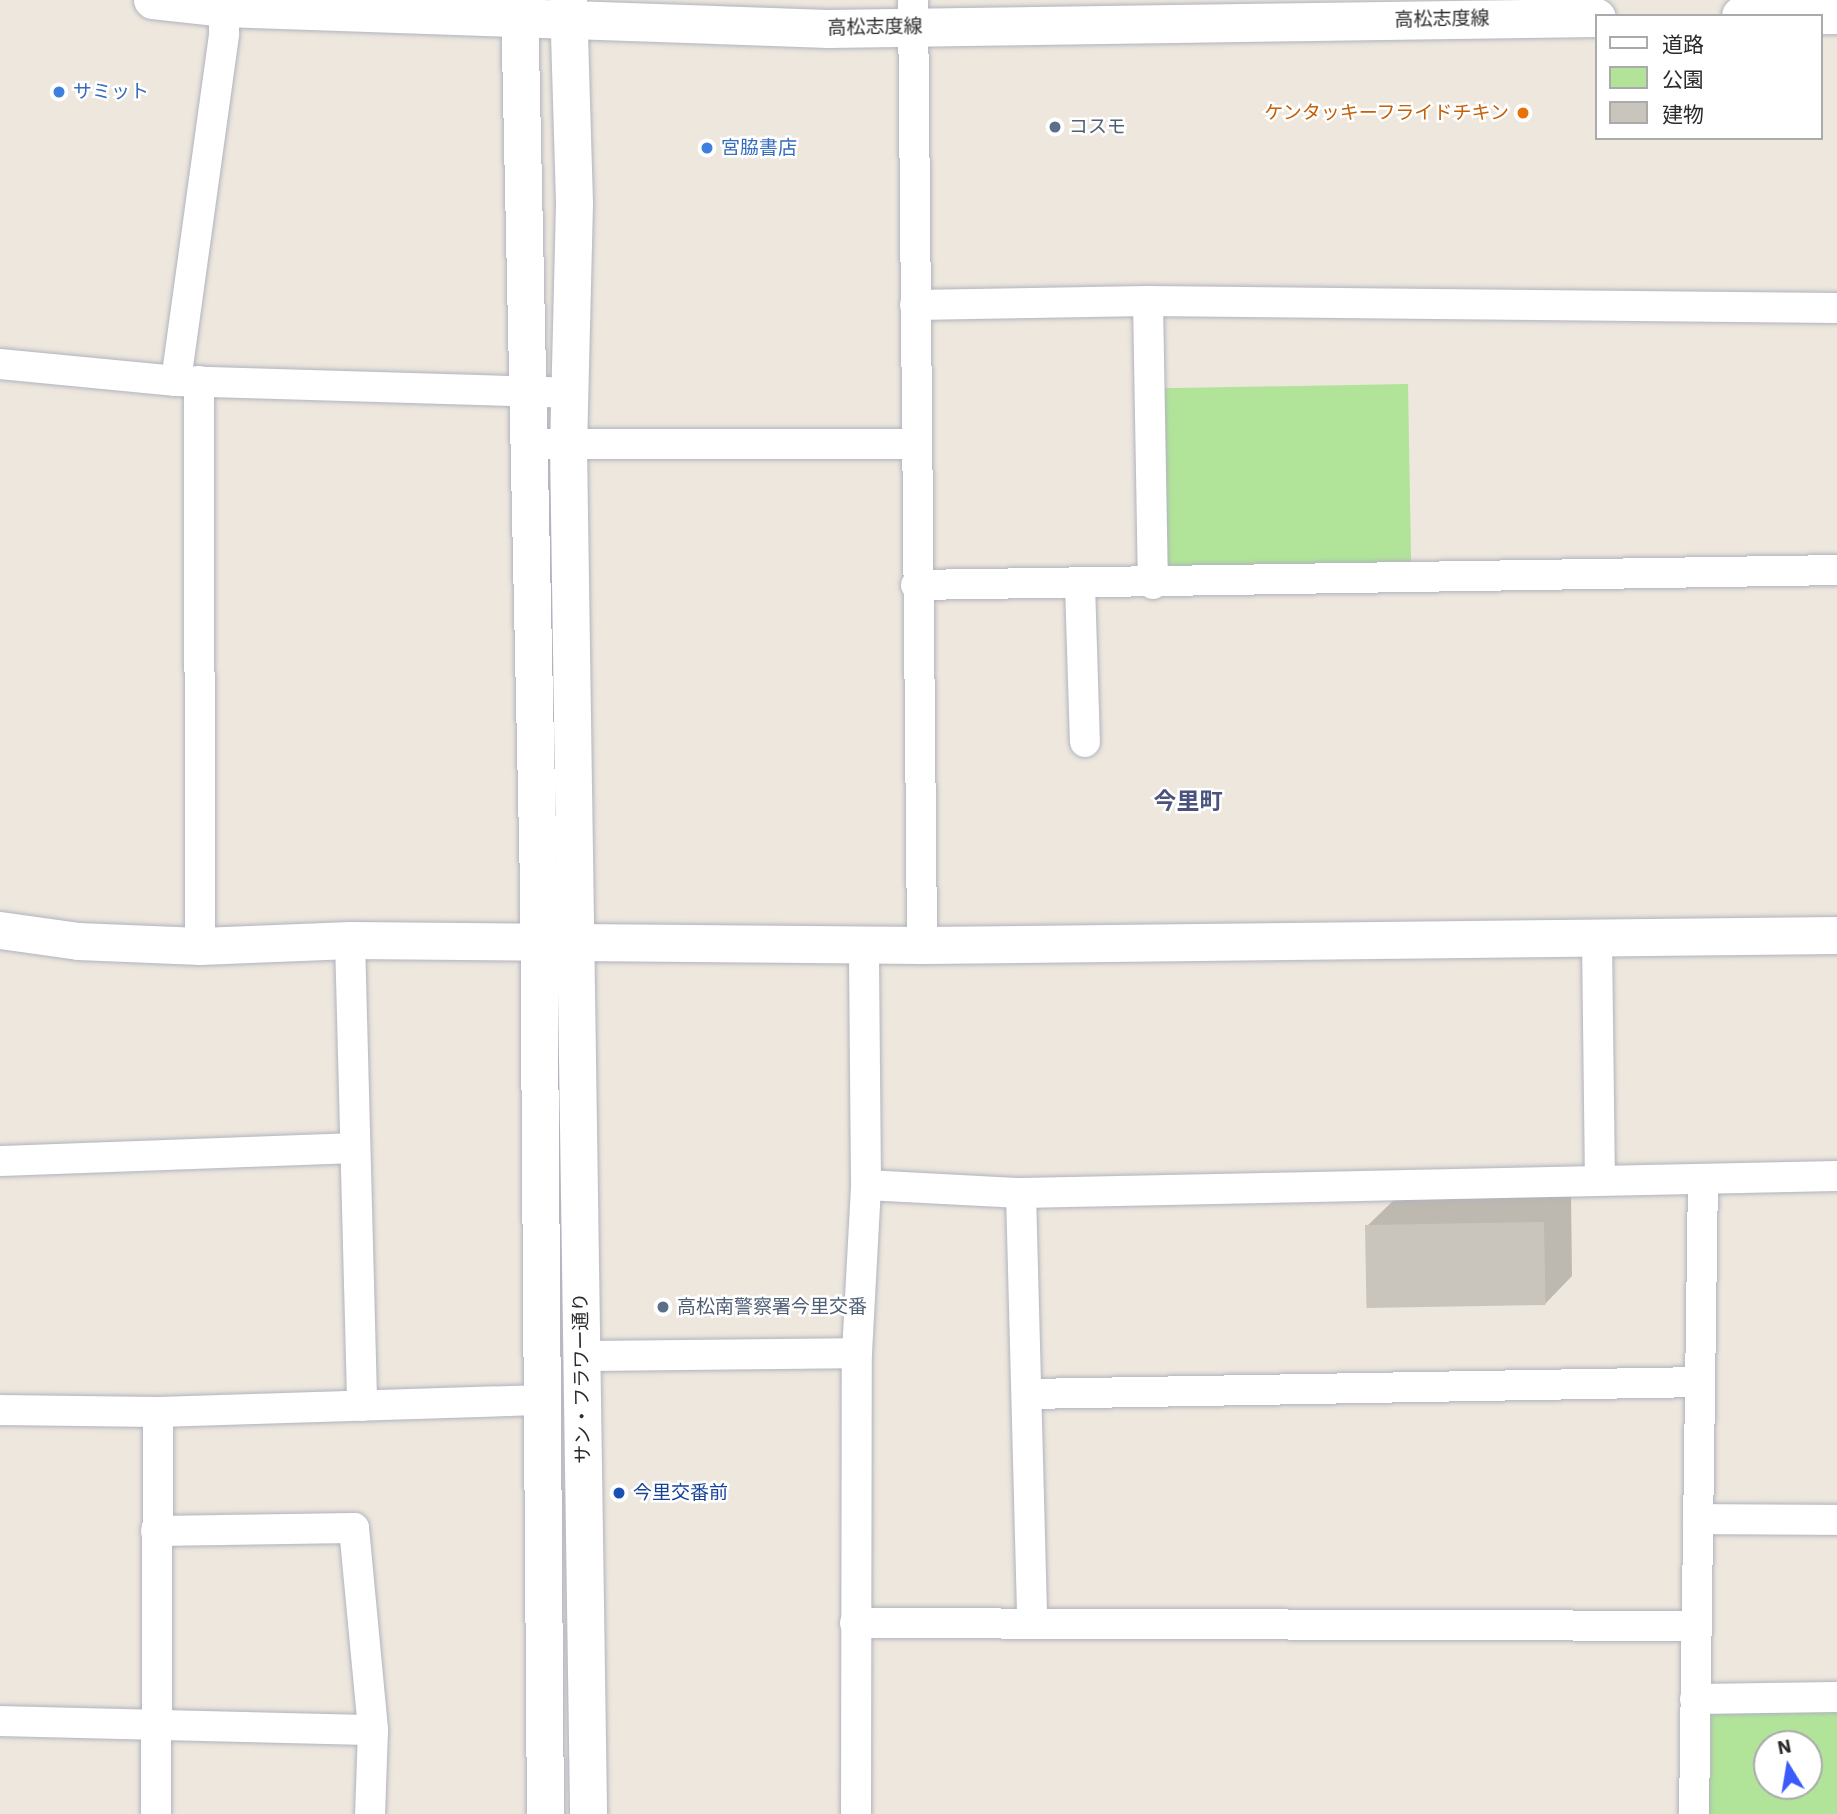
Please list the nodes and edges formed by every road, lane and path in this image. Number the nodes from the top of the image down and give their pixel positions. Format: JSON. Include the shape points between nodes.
{"nodes":[{"id":1,"x":153,"y":0,"type":"edge"},
{"id":2,"x":224,"y":4,"type":"edge"},
{"id":3,"x":520,"y":10,"type":"edge"},
{"id":4,"x":569,"y":10,"type":"edge"},
{"id":5,"x":914,"y":13,"type":"edge"},
{"id":6,"x":1596,"y":18,"type":"edge"},
{"id":7,"x":1149,"y":301,"type":"junction"},
{"id":8,"x":915,"y":305,"type":"junction"},
{"id":9,"x":1837,"y":308,"type":"edge"},
{"id":10,"x":0,"y":364,"type":"edge"},
{"id":11,"x":187,"y":381,"type":"junction"},
{"id":12,"x":528,"y":393,"type":"junction"},
{"id":13,"x":569,"y":393,"type":"junction"},
{"id":14,"x":527,"y":444,"type":"junction"},
{"id":15,"x":568,"y":444,"type":"junction"},
{"id":16,"x":915,"y":444,"type":"junction"},
{"id":17,"x":1837,"y":570,"type":"edge"},
{"id":18,"x":1153,"y":584,"type":"junction"},
{"id":19,"x":916,"y":585,"type":"junction"},
{"id":20,"x":1080,"y":585,"type":"junction"},
{"id":21,"x":1085,"y":742,"type":"dead end"},
{"id":22,"x":0,"y":930,"type":"edge"},
{"id":23,"x":1837,"y":935,"type":"edge"},
{"id":24,"x":1597,"y":939,"type":"junction"},
{"id":25,"x":350,"y":940,"type":"junction"},
{"id":26,"x":576,"y":941,"type":"junction"},
{"id":27,"x":537,"y":942,"type":"junction"},
{"id":28,"x":864,"y":943,"type":"junction"},
{"id":29,"x":922,"y":945,"type":"junction"},
{"id":30,"x":200,"y":946,"type":"junction"},
{"id":31,"x":355,"y":1147,"type":"junction"},
{"id":32,"x":0,"y":1161,"type":"edge"},
{"id":33,"x":1837,"y":1176,"type":"edge"},
{"id":34,"x":1600,"y":1178,"type":"junction"},
{"id":35,"x":1703,"y":1179,"type":"junction"},
{"id":36,"x":866,"y":1185,"type":"junction"},
{"id":37,"x":1021,"y":1193,"type":"junction"},
{"id":38,"x":857,"y":1353,"type":"junction"},
{"id":39,"x":581,"y":1356,"type":"junction"},
{"id":40,"x":1700,"y":1382,"type":"junction"},
{"id":41,"x":1028,"y":1394,"type":"junction"},
{"id":42,"x":544,"y":1400,"type":"junction"},
{"id":43,"x":362,"y":1406,"type":"junction"},
{"id":44,"x":0,"y":1410,"type":"edge"},
{"id":45,"x":158,"y":1412,"type":"junction"},
{"id":46,"x":1698,"y":1519,"type":"junction"},
{"id":47,"x":1837,"y":1520,"type":"edge"},
{"id":48,"x":156,"y":1531,"type":"junction"},
{"id":49,"x":1032,"y":1622,"type":"junction"},
{"id":50,"x":855,"y":1623,"type":"junction"},
{"id":51,"x":1696,"y":1626,"type":"junction"},
{"id":52,"x":1837,"y":1698,"type":"edge"},
{"id":53,"x":1695,"y":1699,"type":"junction"},
{"id":54,"x":0,"y":1721,"type":"edge"},
{"id":55,"x":157,"y":1725,"type":"junction"},
{"id":56,"x":373,"y":1730,"type":"junction"},
{"id":57,"x":156,"y":1814,"type":"edge"},
{"id":58,"x":370,"y":1814,"type":"edge"},
{"id":59,"x":545,"y":1814,"type":"edge"},
{"id":60,"x":588,"y":1814,"type":"edge"},
{"id":61,"x":856,"y":1814,"type":"edge"},
{"id":62,"x":1694,"y":1814,"type":"edge"}],
"edges":[{"from":1,"to":2,"type":"main road","name":"高松志度線"},
{"from":2,"to":3,"type":"main road","name":"高松志度線"},
{"from":2,"to":11,"type":"street"},
{"from":3,"to":4,"type":"main road","name":"高松志度線"},
{"from":3,"to":12,"type":"street","name":"サン・フラワー通り"},
{"from":4,"to":5,"type":"main road","name":"高松志度線","via":[[829,29]]},
{"from":4,"to":13,"type":"street","name":"サン・フラワー通り","via":[[574,203]]},
{"from":5,"to":6,"type":"main road","name":"高松志度線"},
{"from":5,"to":8,"type":"street"},
{"from":7,"to":8,"type":"street"},
{"from":7,"to":9,"type":"street"},
{"from":7,"to":18,"type":"street"},
{"from":8,"to":16,"type":"street"},
{"from":10,"to":11,"type":"street"},
{"from":11,"to":12,"type":"street"},
{"from":11,"to":30,"type":"street"},
{"from":12,"to":13,"type":"street"},
{"from":12,"to":14,"type":"street","name":"サン・フラワー通り"},
{"from":13,"to":15,"type":"street","name":"サン・フラワー通り"},
{"from":14,"to":15,"type":"street"},
{"from":14,"to":27,"type":"street","name":"サン・フラワー通り"},
{"from":15,"to":16,"type":"street"},
{"from":15,"to":26,"type":"street","name":"サン・フラワー通り"},
{"from":16,"to":19,"type":"street"},
{"from":17,"to":18,"type":"street"},
{"from":18,"to":20,"type":"street"},
{"from":19,"to":20,"type":"street"},
{"from":19,"to":29,"type":"street"},
{"from":20,"to":21,"type":"street"},
{"from":22,"to":30,"type":"street","via":[[78,941]]},
{"from":23,"to":24,"type":"street"},
{"from":24,"to":29,"type":"street"},
{"from":24,"to":34,"type":"street"},
{"from":25,"to":27,"type":"street"},
{"from":25,"to":30,"type":"street"},
{"from":25,"to":31,"type":"street"},
{"from":26,"to":27,"type":"street"},
{"from":26,"to":28,"type":"street"},
{"from":26,"to":39,"type":"street","name":"サン・フラワー通り"},
{"from":27,"to":42,"type":"street","name":"サン・フラワー通り"},
{"from":28,"to":29,"type":"street"},
{"from":28,"to":36,"type":"street"},
{"from":31,"to":32,"type":"street"},
{"from":31,"to":43,"type":"street"},
{"from":33,"to":35,"type":"street"},
{"from":34,"to":35,"type":"street"},
{"from":34,"to":37,"type":"street"},
{"from":35,"to":40,"type":"street"},
{"from":36,"to":37,"type":"street"},
{"from":36,"to":38,"type":"street"},
{"from":37,"to":41,"type":"street"},
{"from":38,"to":39,"type":"street"},
{"from":38,"to":50,"type":"street"},
{"from":39,"to":60,"type":"street","name":"サン・フラワー通り"},
{"from":40,"to":41,"type":"street"},
{"from":40,"to":46,"type":"street"},
{"from":41,"to":49,"type":"street"},
{"from":42,"to":43,"type":"street"},
{"from":42,"to":59,"type":"street","name":"サン・フラワー通り"},
{"from":43,"to":45,"type":"street"},
{"from":44,"to":45,"type":"street"},
{"from":45,"to":48,"type":"street"},
{"from":46,"to":47,"type":"street"},
{"from":46,"to":51,"type":"street"},
{"from":48,"to":55,"type":"street"},
{"from":48,"to":56,"type":"street","via":[[354,1528]]},
{"from":49,"to":50,"type":"street"},
{"from":49,"to":51,"type":"street"},
{"from":50,"to":61,"type":"street"},
{"from":51,"to":53,"type":"street"},
{"from":52,"to":53,"type":"street"},
{"from":53,"to":62,"type":"street"},
{"from":54,"to":55,"type":"street"},
{"from":55,"to":56,"type":"street"},
{"from":55,"to":57,"type":"street"},
{"from":56,"to":58,"type":"street"}]}
